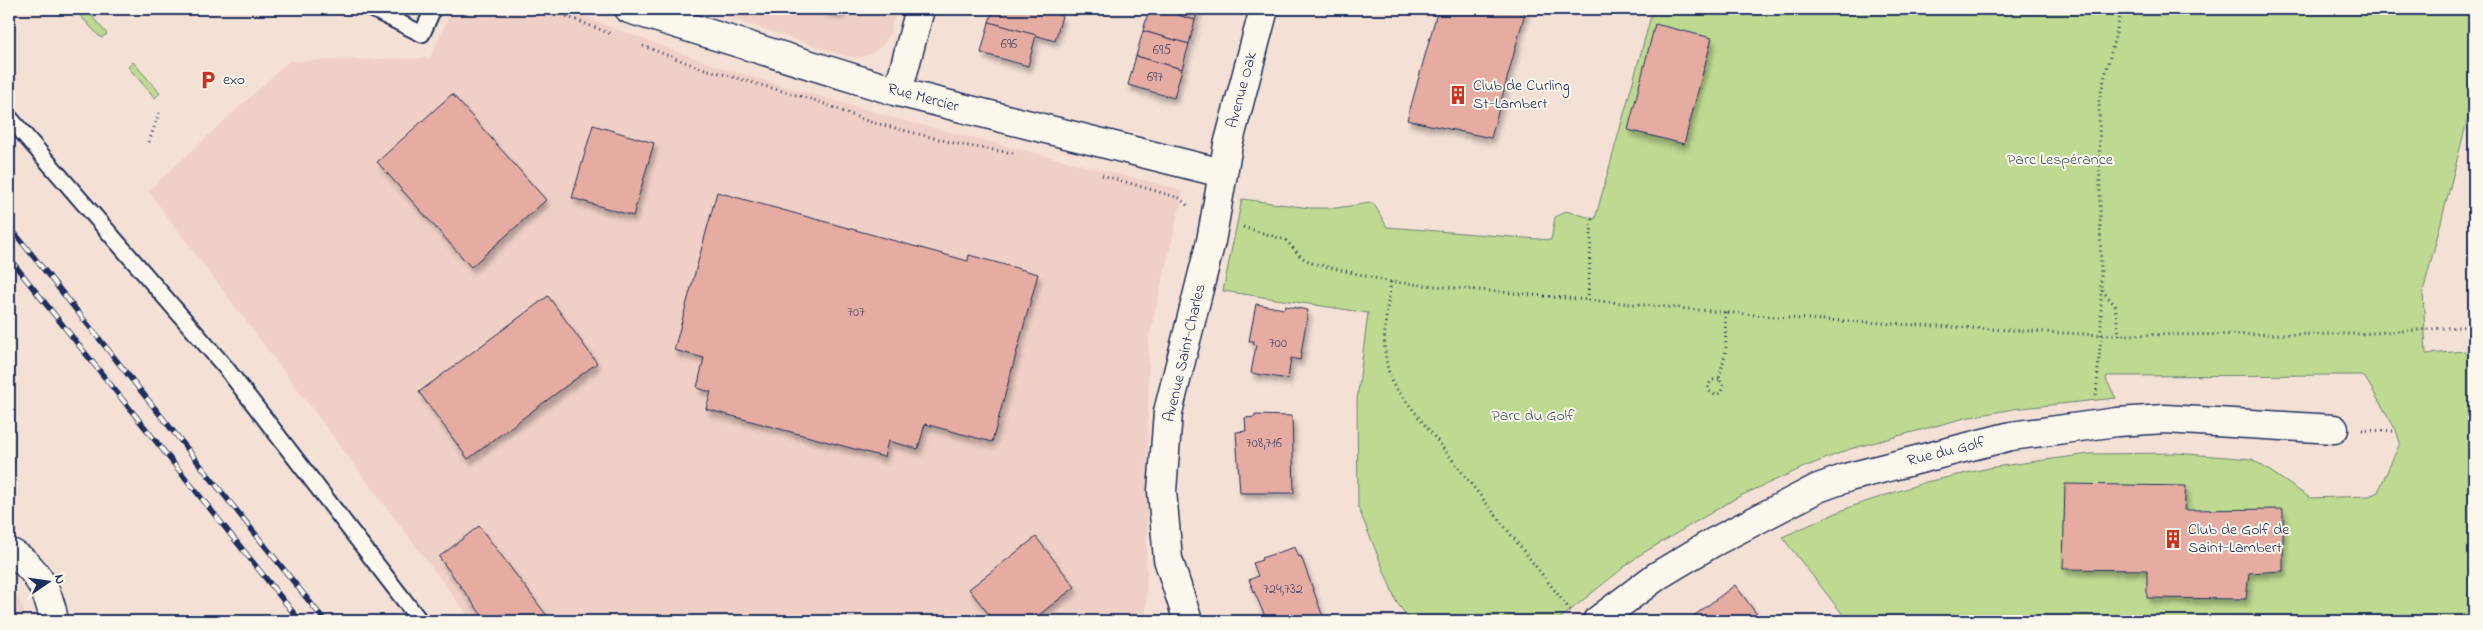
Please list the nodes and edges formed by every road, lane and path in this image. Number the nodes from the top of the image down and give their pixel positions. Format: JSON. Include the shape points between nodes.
{"nodes":[{"id":1,"x":372,"y":9,"type":"edge"},
{"id":2,"x":433,"y":9,"type":"edge"},
{"id":3,"x":629,"y":9,"type":"edge"},
{"id":4,"x":920,"y":9,"type":"edge"},
{"id":5,"x":1264,"y":9,"type":"edge"},
{"id":6,"x":2122,"y":9,"type":"edge"},
{"id":7,"x":898,"y":92,"type":"junction"},
{"id":8,"x":160,"y":110,"type":"dead end"},
{"id":9,"x":9,"y":117,"type":"edge"},
{"id":10,"x":149,"y":142,"type":"dead end"},
{"id":11,"x":1222,"y":173,"type":"junction"},
{"id":12,"x":1592,"y":216,"type":"dead end"},
{"id":13,"x":1237,"y":226,"type":"dead end"},
{"id":14,"x":1391,"y":282,"type":"junction"},
{"id":15,"x":2101,"y":289,"type":"junction"},
{"id":16,"x":1588,"y":300,"type":"junction"},
{"id":17,"x":1725,"y":312,"type":"junction"},
{"id":18,"x":2474,"y":326,"type":"edge"},
{"id":19,"x":2101,"y":335,"type":"junction"},
{"id":20,"x":2119,"y":336,"type":"junction"},
{"id":21,"x":1719,"y":379,"type":"junction"},
{"id":22,"x":2095,"y":399,"type":"dead end"},
{"id":23,"x":2334,"y":428,"type":"dead end"},
{"id":24,"x":9,"y":552,"type":"edge"},
{"id":25,"x":1569,"y":610,"type":"dead end"},
{"id":26,"x":54,"y":621,"type":"edge"},
{"id":27,"x":420,"y":621,"type":"edge"},
{"id":28,"x":1188,"y":621,"type":"edge"},
{"id":29,"x":1597,"y":621,"type":"edge"}],
"edges":[{"from":1,"to":2,"type":"lane","via":[[422,34]]},
{"from":3,"to":7,"type":"street","name":"Rue Mercier"},
{"from":4,"to":7,"type":"street"},
{"from":5,"to":11,"type":"street","name":"Avenue Oak"},
{"from":6,"to":15,"type":"path","via":[[2099,100]]},
{"from":7,"to":11,"type":"street","name":"Rue Mercier"},
{"from":8,"to":10,"type":"path"},
{"from":9,"to":27,"type":"lane","via":[[221,362]]},
{"from":11,"to":28,"type":"street","name":"Avenue Saint-Charles","via":[[1211,241],[1168,412],[1162,491],[1168,559]]},
{"from":12,"to":16,"type":"path"},
{"from":13,"to":14,"type":"path","via":[[1286,240],[1301,258],[1312,263]]},
{"from":14,"to":16,"type":"path"},
{"from":14,"to":25,"type":"path","via":[[1383,340],[1384,357],[1392,383]]},
{"from":15,"to":19,"type":"path"},
{"from":15,"to":20,"type":"path","via":[[2115,305]]},
{"from":16,"to":17,"type":"path"},
{"from":17,"to":19,"type":"path"},
{"from":17,"to":21,"type":"path","via":[[1726,350]]},
{"from":18,"to":20,"type":"path","via":[[2359,334]]},
{"from":19,"to":20,"type":"path"},
{"from":19,"to":22,"type":"path"},
{"from":21,"to":21,"type":"path","via":[[1723,385],[1720,392],[1709,391],[1708,385]]},
{"from":23,"to":29,"type":"street","name":"Rue du Golf","via":[[2165,419],[2117,422],[2011,436],[1848,477],[1818,488],[1712,543],[1657,576]]},
{"from":24,"to":26,"type":"street","via":[[32,570],[43,586],[52,606]]}]}
